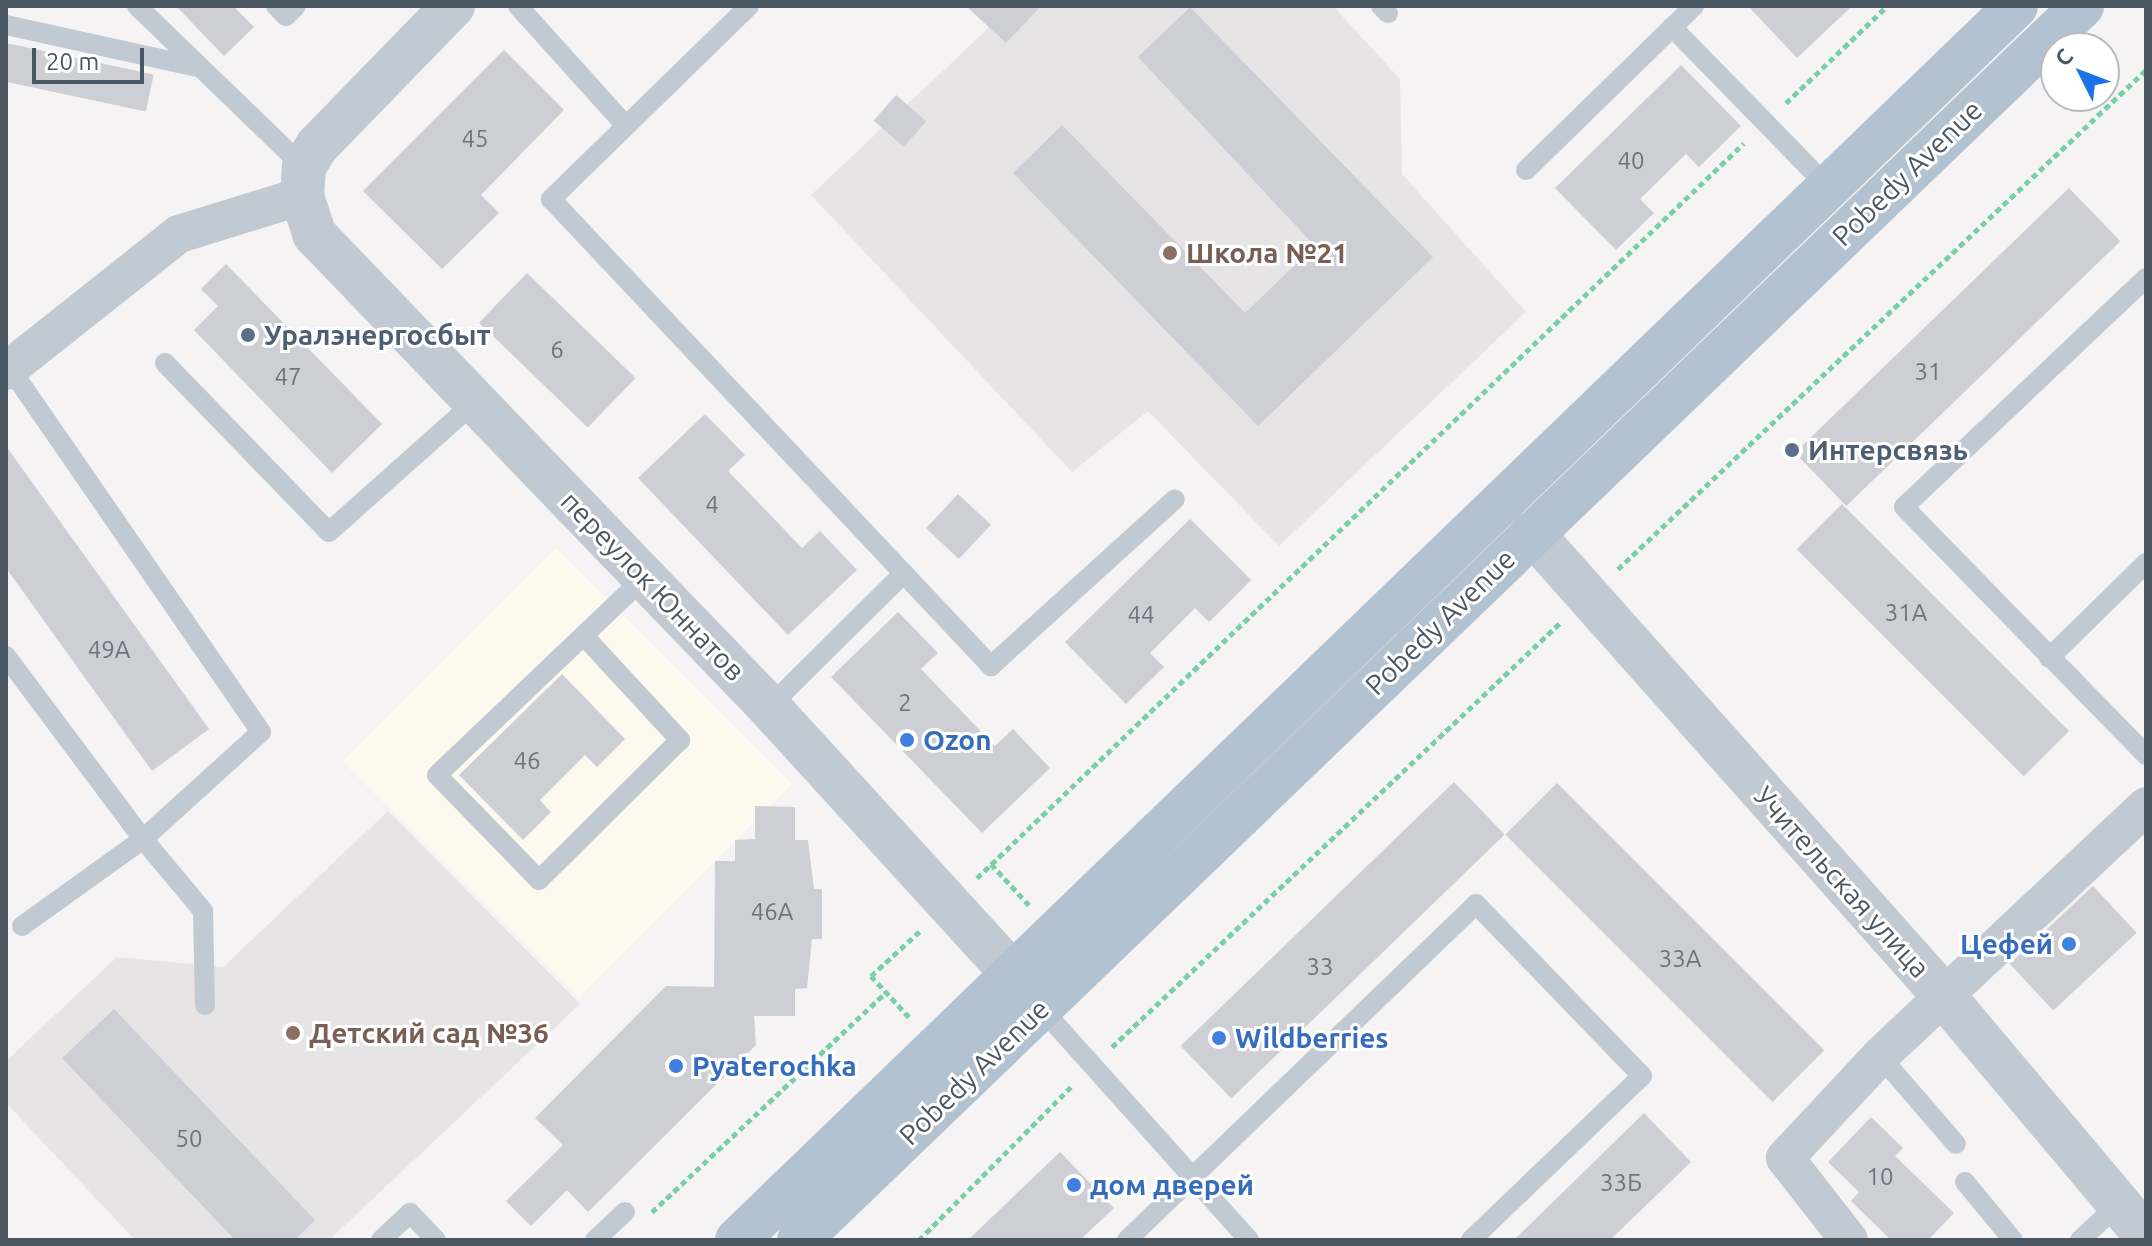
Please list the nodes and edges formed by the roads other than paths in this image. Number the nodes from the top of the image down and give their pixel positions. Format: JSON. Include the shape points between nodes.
{"nodes":[{"id":1,"x":137,"y":6,"type":"edge"},
{"id":2,"x":276,"y":6,"type":"edge"},
{"id":3,"x":296,"y":6,"type":"edge"},
{"id":4,"x":453,"y":6,"type":"edge"},
{"id":5,"x":518,"y":6,"type":"edge"},
{"id":6,"x":749,"y":6,"type":"edge"},
{"id":7,"x":1694,"y":6,"type":"edge"},
{"id":8,"x":2016,"y":6,"type":"edge"},
{"id":9,"x":2082,"y":6,"type":"edge"},
{"id":10,"x":6,"y":25,"type":"edge"},
{"id":11,"x":1672,"y":27,"type":"junction"},
{"id":12,"x":197,"y":67,"type":"junction"},
{"id":13,"x":626,"y":126,"type":"junction"},
{"id":14,"x":1526,"y":170,"type":"dead end"},
{"id":15,"x":303,"y":182,"type":"junction"},
{"id":16,"x":1827,"y":186,"type":"junction"},
{"id":17,"x":2146,"y":278,"type":"edge"},
{"id":18,"x":165,"y":363,"type":"dead end"},
{"id":19,"x":8,"y":369,"type":"edge"},
{"id":20,"x":475,"y":402,"type":"junction"},
{"id":21,"x":1500,"y":497,"type":"junction"},
{"id":22,"x":1175,"y":499,"type":"dead end"},
{"id":23,"x":1532,"y":533,"type":"junction"},
{"id":24,"x":2146,"y":563,"type":"edge"},
{"id":25,"x":904,"y":573,"type":"junction"},
{"id":26,"x":645,"y":577,"type":"junction"},
{"id":27,"x":584,"y":636,"type":"junction"},
{"id":28,"x":6,"y":656,"type":"edge"},
{"id":29,"x":2049,"y":658,"type":"junction"},
{"id":30,"x":769,"y":707,"type":"junction"},
{"id":31,"x":2146,"y":755,"type":"edge"},
{"id":32,"x":2146,"y":806,"type":"edge"},
{"id":33,"x":143,"y":839,"type":"junction"},
{"id":34,"x":22,"y":926,"type":"dead end"},
{"id":35,"x":1013,"y":974,"type":"junction"},
{"id":36,"x":1943,"y":995,"type":"junction"},
{"id":37,"x":205,"y":1005,"type":"dead end"},
{"id":38,"x":1040,"y":1007,"type":"junction"},
{"id":39,"x":1880,"y":1056,"type":"junction"},
{"id":40,"x":1956,"y":1144,"type":"dead end"},
{"id":41,"x":1192,"y":1177,"type":"junction"},
{"id":42,"x":1965,"y":1182,"type":"dead end"},
{"id":43,"x":635,"y":1215,"type":"road end"},
{"id":44,"x":2132,"y":1220,"type":"edge"},
{"id":45,"x":381,"y":1240,"type":"edge"},
{"id":46,"x":436,"y":1240,"type":"edge"},
{"id":47,"x":595,"y":1240,"type":"edge"},
{"id":48,"x":737,"y":1240,"type":"edge"},
{"id":49,"x":799,"y":1240,"type":"edge"},
{"id":50,"x":1127,"y":1240,"type":"edge"},
{"id":51,"x":1249,"y":1240,"type":"edge"},
{"id":52,"x":1471,"y":1240,"type":"edge"},
{"id":53,"x":1849,"y":1240,"type":"edge"},
{"id":54,"x":2013,"y":1240,"type":"edge"},
{"id":55,"x":2080,"y":1240,"type":"edge"}],
"edges":[{"from":1,"to":12,"type":"lane"},
{"from":2,"to":3,"type":"lane","via":[[286,16]]},
{"from":4,"to":15,"type":"street","via":[[317,146]]},
{"from":5,"to":13,"type":"lane"},
{"from":6,"to":13,"type":"lane"},
{"from":7,"to":11,"type":"lane"},
{"from":8,"to":16,"type":"main road","name":"Pobedy Avenue"},
{"from":9,"to":23,"type":"main road","name":"Pobedy Avenue"},
{"from":10,"to":12,"type":"lane"},
{"from":11,"to":14,"type":"lane"},
{"from":11,"to":16,"type":"lane"},
{"from":12,"to":15,"type":"lane"},
{"from":13,"to":25,"type":"lane","via":[[551,199]]},
{"from":15,"to":19,"type":"street","via":[[179,234]]},
{"from":15,"to":20,"type":"street","name":"переулок Юннатов","via":[[314,234]]},
{"from":16,"to":21,"type":"main road","name":"Pobedy Avenue"},
{"from":17,"to":29,"type":"lane","via":[[1904,507]]},
{"from":18,"to":20,"type":"lane","via":[[329,532]]},
{"from":19,"to":33,"type":"lane","via":[[261,732]]},
{"from":20,"to":26,"type":"street","name":"переулок Юннатов"},
{"from":21,"to":23,"type":"main road"},
{"from":21,"to":35,"type":"main road","name":"Pobedy Avenue"},
{"from":22,"to":25,"type":"lane","via":[[991,666]]},
{"from":23,"to":36,"type":"street","name":"Учительская улица"},
{"from":23,"to":38,"type":"main road","name":"Pobedy Avenue"},
{"from":24,"to":29,"type":"lane"},
{"from":25,"to":30,"type":"lane"},
{"from":26,"to":27,"type":"lane"},
{"from":26,"to":30,"type":"street","name":"переулок Юннатов"},
{"from":27,"to":27,"type":"lane","via":[[437,775],[539,880],[680,740]]},
{"from":28,"to":33,"type":"lane"},
{"from":29,"to":31,"type":"lane"},
{"from":30,"to":35,"type":"street","name":"переулок Юннатов"},
{"from":32,"to":36,"type":"street"},
{"from":33,"to":34,"type":"lane"},
{"from":33,"to":37,"type":"lane","via":[[203,911]]},
{"from":35,"to":38,"type":"main road"},
{"from":35,"to":48,"type":"main road","name":"Pobedy Avenue"},
{"from":36,"to":39,"type":"street"},
{"from":36,"to":44,"type":"street","name":"Учительская улица"},
{"from":38,"to":41,"type":"lane"},
{"from":38,"to":49,"type":"main road","name":"Pobedy Avenue"},
{"from":39,"to":40,"type":"lane"},
{"from":39,"to":53,"type":"street","via":[[1785,1158]]},
{"from":41,"to":50,"type":"lane"},
{"from":41,"to":51,"type":"lane"},
{"from":41,"to":52,"type":"lane","via":[[1476,904],[1642,1076]]},
{"from":42,"to":54,"type":"lane"},
{"from":43,"to":47,"type":"lane"},
{"from":44,"to":55,"type":"lane"},
{"from":45,"to":46,"type":"lane","via":[[410,1213]]}]}
